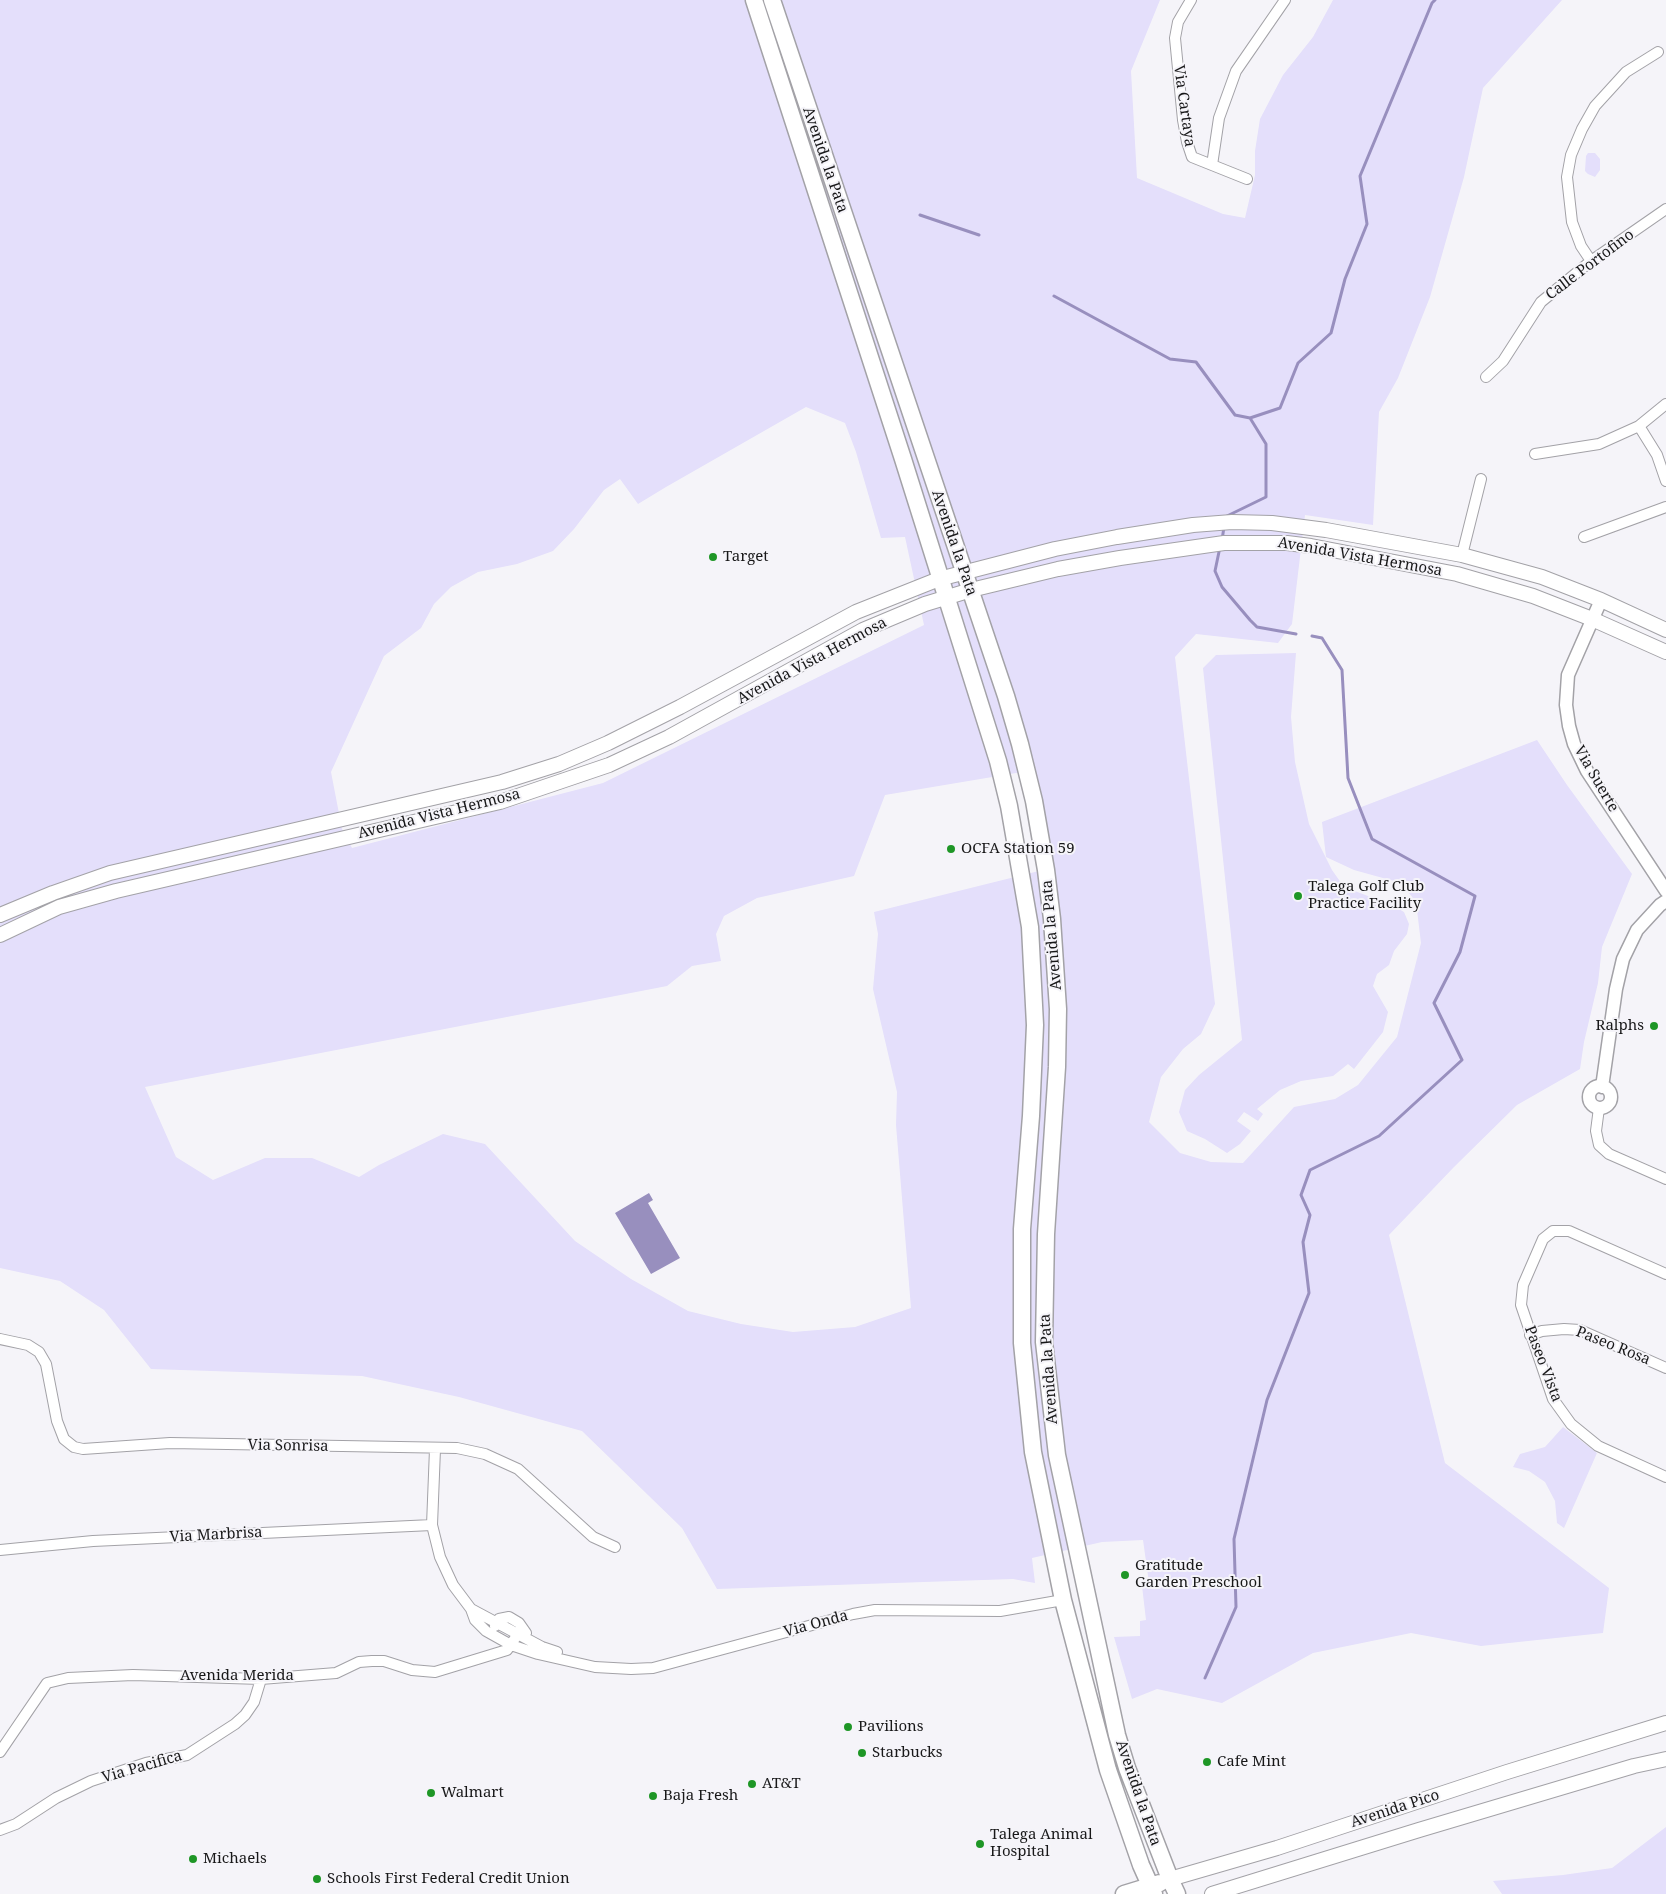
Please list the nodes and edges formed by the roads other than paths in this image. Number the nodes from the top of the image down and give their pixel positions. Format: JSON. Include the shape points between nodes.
{"nodes":[{"id":1,"x":754,"y":0,"type":"edge"},
{"id":2,"x":772,"y":0,"type":"edge"},
{"id":3,"x":1191,"y":0,"type":"edge"},
{"id":4,"x":1285,"y":0,"type":"edge"},
{"id":5,"x":1658,"y":52,"type":"dead end"},
{"id":6,"x":1212,"y":165,"type":"junction"},
{"id":7,"x":1246,"y":179,"type":"dead end"},
{"id":8,"x":1666,"y":209,"type":"edge"},
{"id":9,"x":1591,"y":260,"type":"junction"},
{"id":10,"x":1486,"y":377,"type":"dead end"},
{"id":11,"x":1666,"y":404,"type":"edge"},
{"id":12,"x":1639,"y":426,"type":"junction"},
{"id":13,"x":1535,"y":454,"type":"dead end"},
{"id":14,"x":1481,"y":479,"type":"dead end"},
{"id":15,"x":1666,"y":481,"type":"edge"},
{"id":16,"x":1666,"y":506,"type":"edge"},
{"id":17,"x":1584,"y":537,"type":"dead end"},
{"id":18,"x":1462,"y":555,"type":"junction"},
{"id":19,"x":964,"y":572,"type":"junction"},
{"id":20,"x":939,"y":579,"type":"junction"},
{"id":21,"x":970,"y":590,"type":"junction"},
{"id":22,"x":946,"y":598,"type":"junction"},
{"id":23,"x":1601,"y":600,"type":"junction"},
{"id":24,"x":1592,"y":619,"type":"junction"},
{"id":25,"x":1666,"y":630,"type":"edge"},
{"id":26,"x":1666,"y":652,"type":"edge"},
{"id":27,"x":1666,"y":891,"type":"edge"},
{"id":28,"x":1666,"y":902,"type":"edge"},
{"id":29,"x":0,"y":915,"type":"edge"},
{"id":30,"x":0,"y":935,"type":"edge"},
{"id":31,"x":1599,"y":1108,"type":"joint"},
{"id":32,"x":1666,"y":1179,"type":"edge"},
{"id":33,"x":1666,"y":1274,"type":"edge"},
{"id":34,"x":1530,"y":1334,"type":"junction"},
{"id":35,"x":0,"y":1338,"type":"edge"},
{"id":36,"x":1666,"y":1368,"type":"edge"},
{"id":37,"x":435,"y":1449,"type":"junction"},
{"id":38,"x":1666,"y":1477,"type":"edge"},
{"id":39,"x":432,"y":1525,"type":"junction"},
{"id":40,"x":615,"y":1547,"type":"dead end"},
{"id":41,"x":0,"y":1550,"type":"edge"},
{"id":42,"x":1063,"y":1600,"type":"junction"},
{"id":43,"x":471,"y":1609,"type":"junction"},
{"id":44,"x":497,"y":1622,"type":"junction"},
{"id":45,"x":1094,"y":1630,"type":"junction"},
{"id":46,"x":520,"y":1631,"type":"junction"},
{"id":47,"x":491,"y":1634,"type":"junction"},
{"id":48,"x":511,"y":1645,"type":"junction"},
{"id":49,"x":572,"y":1662,"type":"junction"},
{"id":50,"x":261,"y":1679,"type":"junction"},
{"id":51,"x":1666,"y":1723,"type":"edge"},
{"id":52,"x":0,"y":1752,"type":"edge"},
{"id":53,"x":1666,"y":1759,"type":"edge"},
{"id":54,"x":0,"y":1830,"type":"edge"},
{"id":55,"x":1170,"y":1879,"type":"junction"},
{"id":56,"x":1152,"y":1890,"type":"edge"},
{"id":57,"x":1124,"y":1894,"type":"edge"},
{"id":58,"x":1177,"y":1894,"type":"edge"},
{"id":59,"x":1212,"y":1894,"type":"edge"}],
"edges":[{"from":1,"to":20,"type":"highway","name":"Avenida la Pata"},
{"from":2,"to":19,"type":"highway","name":"Avenida la Pata"},
{"from":3,"to":6,"type":"street","name":"Via Cartaya","via":[[1178,22],[1175,38],[1183,120],[1192,157]]},
{"from":4,"to":6,"type":"street","via":[[1236,71],[1219,118]]},
{"from":5,"to":9,"type":"street","via":[[1626,72],[1595,106],[1571,155],[1567,177],[1572,222],[1581,246]]},
{"from":6,"to":7,"type":"street","name":"Via Cartaya"},
{"from":8,"to":9,"type":"street","name":"Calle Portofino"},
{"from":9,"to":10,"type":"street","name":"Calle Portofino","via":[[1541,302],[1502,361]]},
{"from":11,"to":12,"type":"street"},
{"from":12,"to":13,"type":"street","via":[[1600,444]]},
{"from":12,"to":15,"type":"street","via":[[1657,454]]},
{"from":14,"to":18,"type":"street"},
{"from":16,"to":17,"type":"street"},
{"from":18,"to":19,"type":"main road","name":"Avenida Vista Hermosa","via":[[1297,525],[1242,522],[1193,525],[1117,537]]},
{"from":18,"to":23,"type":"main road","name":"Avenida Vista Hermosa","via":[[1542,578]]},
{"from":19,"to":20,"type":"main road","name":"Avenida Vista Hermosa"},
{"from":19,"to":21,"type":"highway","name":"Avenida la Pata"},
{"from":20,"to":22,"type":"highway","name":"Avenida la Pata"},
{"from":20,"to":29,"type":"main road","name":"Avenida Vista Hermosa","via":[[856,612],[608,744],[558,764],[502,782],[110,873]]},
{"from":21,"to":22,"type":"main road","name":"Avenida Vista Hermosa"},
{"from":21,"to":24,"type":"main road","name":"Avenida Vista Hermosa","via":[[1058,569],[1188,547],[1242,542],[1287,543],[1457,574],[1533,596]]},
{"from":21,"to":45,"type":"highway","name":"Avenida la Pata","via":[[1020,744],[1035,807],[1049,899],[1058,1009],[1046,1234],[1044,1342],[1056,1455]]},
{"from":22,"to":30,"type":"main road","name":"Avenida Vista Hermosa","via":[[863,630],[669,737],[609,765],[483,806],[116,891],[59,907]]},
{"from":22,"to":42,"type":"highway","name":"Avenida la Pata","via":[[1004,783],[1030,927],[1035,1025],[1022,1229],[1022,1343],[1033,1452]]},
{"from":23,"to":24,"type":"street","name":"Via Suerte"},
{"from":23,"to":25,"type":"main road","name":"Avenida Vista Hermosa"},
{"from":24,"to":26,"type":"main road","name":"Avenida Vista Hermosa"},
{"from":24,"to":27,"type":"street","name":"Via Suerte","via":[[1568,675],[1566,705],[1569,726],[1584,765]]},
{"from":28,"to":31,"type":"street","via":[[1637,930],[1623,959],[1602,1087],[1610,1094],[1611,1101]]},
{"from":31,"to":32,"type":"street","via":[[1596,1131],[1600,1144],[1609,1154]]},
{"from":33,"to":34,"type":"street","name":"Paseo Vista","via":[[1569,1231],[1553,1231],[1543,1239],[1523,1286],[1521,1305]]},
{"from":34,"to":36,"type":"street","name":"Paseo Rosa","via":[[1580,1330]]},
{"from":34,"to":38,"type":"street","name":"Paseo Vista","via":[[1553,1399],[1571,1424],[1598,1446]]},
{"from":35,"to":37,"type":"street","name":"Via Sonrisa","via":[[28,1345],[39,1352],[46,1364],[64,1439],[74,1447],[170,1443]]},
{"from":37,"to":39,"type":"street","name":"Via Onda"},
{"from":37,"to":40,"type":"street","name":"Via Sonrisa","via":[[457,1448],[485,1454],[518,1469],[593,1537]]},
{"from":39,"to":41,"type":"street","name":"Via Marbrisa","via":[[93,1541]]},
{"from":39,"to":43,"type":"street","name":"Via Onda","via":[[440,1558],[452,1585]]},
{"from":42,"to":45,"type":"highway","via":[[1077,1604],[1082,1628]]},
{"from":42,"to":49,"type":"street","name":"Via Onda","via":[[1000,1611],[875,1610],[653,1668],[595,1667]]},
{"from":42,"to":56,"type":"highway","name":"Avenida la Pata","via":[[1108,1770]]},
{"from":43,"to":44,"type":"street","name":"Via Onda"},
{"from":43,"to":47,"type":"street","name":"Via Onda","via":[[475,1620]]},
{"from":44,"to":46,"type":"street","name":"Via Onda"},
{"from":44,"to":47,"type":"street"},
{"from":45,"to":55,"type":"highway","name":"Avenida la Pata","via":[[1127,1768]]},
{"from":46,"to":48,"type":"street"},
{"from":46,"to":49,"type":"street","name":"Via Onda","via":[[533,1642],[563,1654]]},
{"from":47,"to":48,"type":"street","name":"Via Onda"},
{"from":48,"to":49,"type":"street","name":"Via Onda"},
{"from":48,"to":50,"type":"street","name":"Avenida Merida","via":[[507,1650],[435,1672],[372,1661],[359,1662],[336,1673]]},
{"from":50,"to":52,"type":"street","name":"Avenida Merida","via":[[133,1675],[68,1678],[47,1684]]},
{"from":50,"to":54,"type":"street","name":"Via Pacifica","via":[[254,1702],[245,1714],[187,1755],[146,1763],[91,1781]]},
{"from":51,"to":55,"type":"main road","name":"Avenida Pico","via":[[1277,1848]]},
{"from":53,"to":59,"type":"main road","name":"Avenida Pico","via":[[1626,1768]]},
{"from":55,"to":56,"type":"highway","name":"Avenida Pico"},
{"from":55,"to":58,"type":"highway","name":"Avenida la Pata"},
{"from":56,"to":57,"type":"highway","name":"Avenida Pico"}]}
